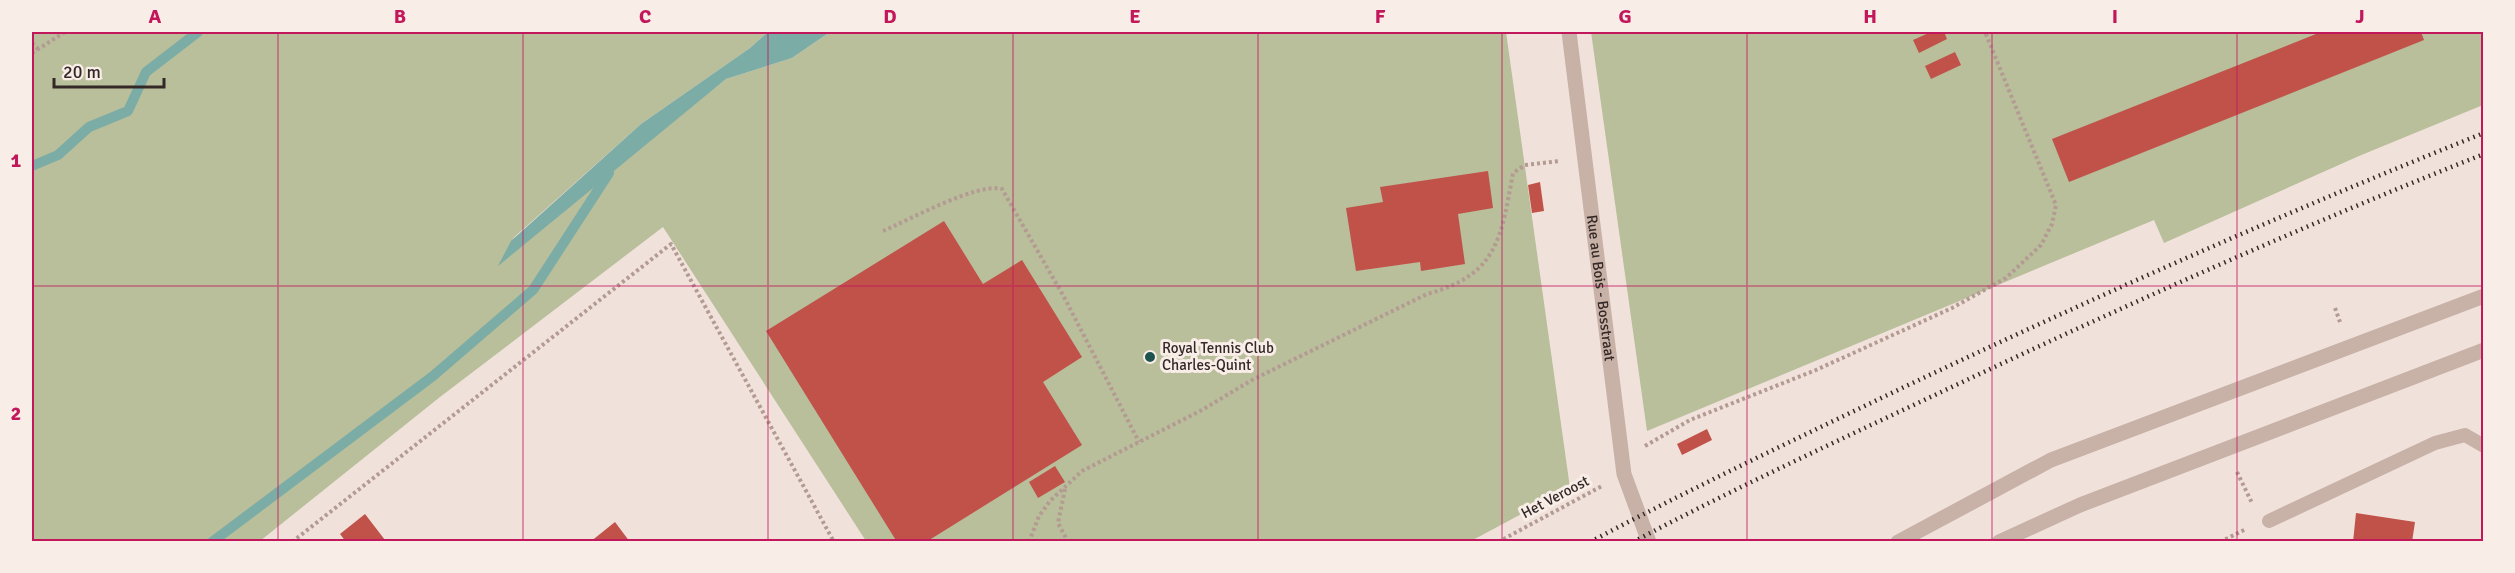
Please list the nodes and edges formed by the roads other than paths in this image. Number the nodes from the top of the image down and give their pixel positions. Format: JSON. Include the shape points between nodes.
{"nodes":[{"id":1,"x":1569,"y":32,"type":"edge"},
{"id":2,"x":2484,"y":296,"type":"edge"},
{"id":3,"x":2484,"y":350,"type":"edge"},
{"id":4,"x":2484,"y":446,"type":"edge"},
{"id":5,"x":2269,"y":521,"type":"dead end"},
{"id":6,"x":1649,"y":542,"type":"edge"},
{"id":7,"x":1898,"y":542,"type":"edge"},
{"id":8,"x":1999,"y":542,"type":"edge"}],
"edges":[{"from":1,"to":6,"type":"street","name":"Rue au Bois - Bosstraat","via":[[1624,474]]},
{"from":2,"to":7,"type":"street","via":[[2051,460]]},
{"from":3,"to":8,"type":"street","via":[[2080,505]]},
{"from":4,"to":5,"type":"lane","via":[[2465,435],[2435,443]]}]}
